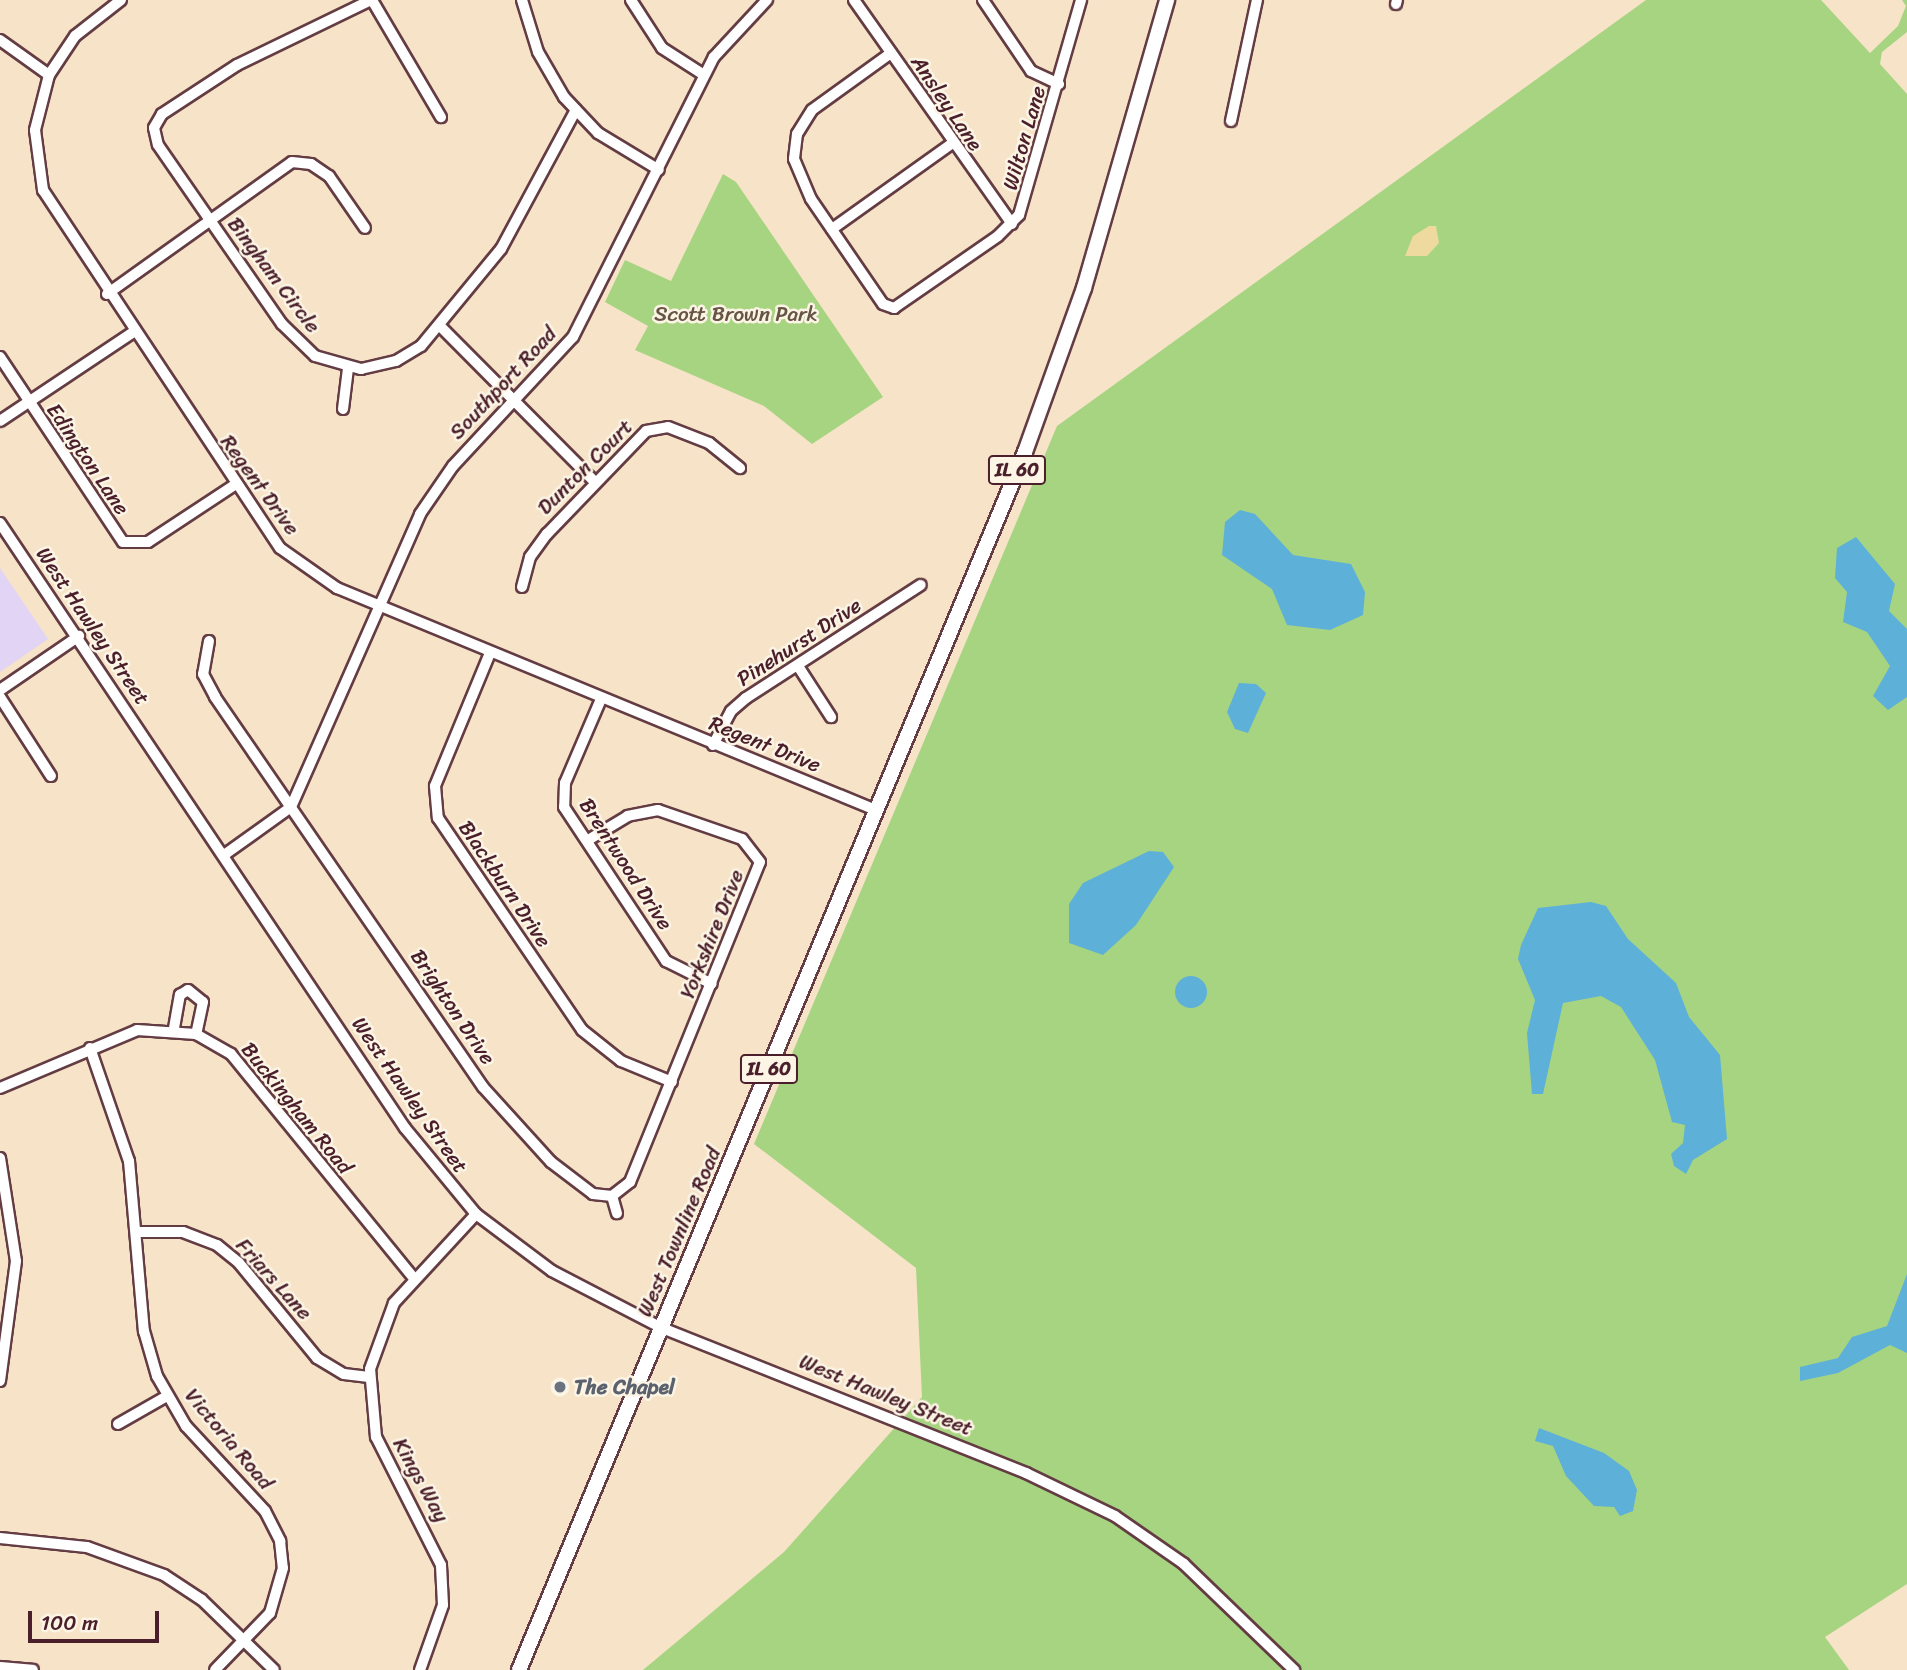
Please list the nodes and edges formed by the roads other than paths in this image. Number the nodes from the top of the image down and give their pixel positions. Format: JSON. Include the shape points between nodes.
{"nodes":[{"id":1,"x":121,"y":0,"type":"edge"},
{"id":2,"x":371,"y":0,"type":"edge"},
{"id":3,"x":522,"y":0,"type":"edge"},
{"id":4,"x":631,"y":0,"type":"edge"},
{"id":5,"x":767,"y":0,"type":"edge"},
{"id":6,"x":855,"y":0,"type":"edge"},
{"id":7,"x":982,"y":0,"type":"edge"},
{"id":8,"x":1081,"y":0,"type":"edge"},
{"id":9,"x":1167,"y":0,"type":"edge"},
{"id":10,"x":1257,"y":0,"type":"edge"},
{"id":11,"x":0,"y":40,"type":"edge"},
{"id":12,"x":891,"y":53,"type":"junction"},
{"id":13,"x":49,"y":75,"type":"junction"},
{"id":14,"x":704,"y":75,"type":"junction"},
{"id":15,"x":1059,"y":83,"type":"junction"},
{"id":16,"x":576,"y":110,"type":"junction"},
{"id":17,"x":441,"y":117,"type":"dead end"},
{"id":18,"x":1231,"y":121,"type":"dead end"},
{"id":19,"x":951,"y":144,"type":"junction"},
{"id":20,"x":659,"y":170,"type":"junction"},
{"id":21,"x":211,"y":222,"type":"junction"},
{"id":22,"x":1012,"y":224,"type":"junction"},
{"id":23,"x":365,"y":228,"type":"dead end"},
{"id":24,"x":832,"y":229,"type":"junction"},
{"id":25,"x":107,"y":295,"type":"junction"},
{"id":26,"x":440,"y":326,"type":"junction"},
{"id":27,"x":132,"y":333,"type":"junction"},
{"id":28,"x":0,"y":356,"type":"edge"},
{"id":29,"x":348,"y":368,"type":"junction"},
{"id":30,"x":515,"y":400,"type":"junction"},
{"id":31,"x":27,"y":403,"type":"junction"},
{"id":32,"x":344,"y":409,"type":"dead end"},
{"id":33,"x":0,"y":421,"type":"edge"},
{"id":34,"x":740,"y":468,"type":"dead end"},
{"id":35,"x":595,"y":482,"type":"junction"},
{"id":36,"x":233,"y":486,"type":"junction"},
{"id":37,"x":0,"y":523,"type":"edge"},
{"id":38,"x":921,"y":585,"type":"dead end"},
{"id":39,"x":522,"y":587,"type":"dead end"},
{"id":40,"x":378,"y":606,"type":"junction"},
{"id":41,"x":79,"y":636,"type":"junction"},
{"id":42,"x":209,"y":641,"type":"dead end"},
{"id":43,"x":491,"y":653,"type":"junction"},
{"id":44,"x":798,"y":666,"type":"junction"},
{"id":45,"x":0,"y":690,"type":"edge"},
{"id":46,"x":0,"y":697,"type":"edge"},
{"id":47,"x":601,"y":699,"type":"junction"},
{"id":48,"x":831,"y":717,"type":"dead end"},
{"id":49,"x":713,"y":744,"type":"junction"},
{"id":50,"x":51,"y":776,"type":"dead end"},
{"id":51,"x":291,"y":807,"type":"junction"},
{"id":52,"x":877,"y":810,"type":"junction"},
{"id":53,"x":588,"y":840,"type":"junction"},
{"id":54,"x":224,"y":856,"type":"junction"},
{"id":55,"x":712,"y":984,"type":"junction"},
{"id":56,"x":174,"y":1028,"type":"junction"},
{"id":57,"x":196,"y":1034,"type":"junction"},
{"id":58,"x":90,"y":1048,"type":"junction"},
{"id":59,"x":672,"y":1082,"type":"junction"},
{"id":60,"x":0,"y":1088,"type":"edge"},
{"id":61,"x":0,"y":1158,"type":"edge"},
{"id":62,"x":612,"y":1196,"type":"junction"},
{"id":63,"x":617,"y":1213,"type":"dead end"},
{"id":64,"x":475,"y":1214,"type":"junction"},
{"id":65,"x":139,"y":1231,"type":"junction"},
{"id":66,"x":414,"y":1278,"type":"junction"},
{"id":67,"x":662,"y":1328,"type":"junction"},
{"id":68,"x":369,"y":1377,"type":"junction"},
{"id":69,"x":0,"y":1381,"type":"edge"},
{"id":70,"x":167,"y":1396,"type":"junction"},
{"id":71,"x":118,"y":1424,"type":"dead end"},
{"id":72,"x":0,"y":1538,"type":"edge"},
{"id":73,"x":246,"y":1640,"type":"junction"},
{"id":74,"x":0,"y":1667,"type":"edge"},
{"id":75,"x":33,"y":1670,"type":"edge"},
{"id":76,"x":215,"y":1670,"type":"edge"},
{"id":77,"x":274,"y":1670,"type":"edge"},
{"id":78,"x":420,"y":1670,"type":"edge"},
{"id":79,"x":519,"y":1670,"type":"edge"},
{"id":80,"x":1294,"y":1670,"type":"edge"}],
"edges":[{"from":1,"to":13,"type":"street","name":"Regent Drive","via":[[75,36]]},
{"from":2,"to":17,"type":"street"},
{"from":2,"to":21,"type":"street","name":"Bingham Circle","via":[[237,65],[157,120],[158,145]]},
{"from":3,"to":16,"type":"street","via":[[538,52]]},
{"from":4,"to":14,"type":"street","via":[[662,48]]},
{"from":5,"to":14,"type":"street","name":"Southport Road","via":[[729,36]]},
{"from":6,"to":12,"type":"street","name":"Ansley Lane"},
{"from":7,"to":15,"type":"street","via":[[1031,71]]},
{"from":8,"to":15,"type":"street","name":"Wilton Lane"},
{"from":9,"to":52,"type":"main road","number":"IL 60","via":[[1063,348]]},
{"from":10,"to":18,"type":"street"},
{"from":11,"to":13,"type":"street"},
{"from":12,"to":19,"type":"street","name":"Ansley Lane"},
{"from":12,"to":24,"type":"street","via":[[819,104],[797,134],[798,176]]},
{"from":13,"to":25,"type":"street","name":"Regent Drive","via":[[35,130],[40,178],[59,222]]},
{"from":14,"to":20,"type":"street","name":"Southport Road"},
{"from":15,"to":22,"type":"street","name":"Wilton Lane","via":[[1033,181]]},
{"from":16,"to":20,"type":"street","via":[[617,147]]},
{"from":16,"to":26,"type":"street","name":"Bingham Circle","via":[[501,249]]},
{"from":19,"to":22,"type":"street","name":"Ansley Lane"},
{"from":19,"to":24,"type":"street"},
{"from":20,"to":30,"type":"street","name":"Southport Road","via":[[591,310]]},
{"from":21,"to":23,"type":"street","via":[[272,171],[301,161],[329,176]]},
{"from":21,"to":25,"type":"street"},
{"from":21,"to":29,"type":"street","name":"Bingham Circle","via":[[292,338],[315,356]]},
{"from":22,"to":24,"type":"street","name":"Wilton Lane","via":[[894,308],[883,304]]},
{"from":25,"to":27,"type":"street","name":"Regent Drive"},
{"from":26,"to":29,"type":"street","name":"Bingham Circle","via":[[397,361]]},
{"from":26,"to":30,"type":"street"},
{"from":27,"to":31,"type":"street"},
{"from":27,"to":36,"type":"street","name":"Regent Drive"},
{"from":28,"to":31,"type":"street","name":"Edington Lane"},
{"from":29,"to":32,"type":"street"},
{"from":30,"to":35,"type":"street"},
{"from":30,"to":40,"type":"street","name":"Southport Road","via":[[431,496]]},
{"from":31,"to":33,"type":"street"},
{"from":31,"to":36,"type":"street","name":"Edington Lane","via":[[123,542],[148,542]]},
{"from":34,"to":35,"type":"street","name":"Dunton Court","via":[[709,443],[660,426],[646,431]]},
{"from":35,"to":39,"type":"street","name":"Dunton Court","via":[[530,557]]},
{"from":36,"to":40,"type":"street","name":"Regent Drive","via":[[294,560]]},
{"from":37,"to":41,"type":"street","name":"West Hawley Street"},
{"from":38,"to":44,"type":"street","name":"Pinehurst Drive"},
{"from":40,"to":43,"type":"street","name":"Regent Drive"},
{"from":40,"to":51,"type":"street","name":"Southport Road"},
{"from":41,"to":45,"type":"street"},
{"from":41,"to":54,"type":"street","name":"West Hawley Street"},
{"from":42,"to":51,"type":"street","name":"Brighton Drive","via":[[202,662],[206,681]]},
{"from":43,"to":47,"type":"street","name":"Regent Drive"},
{"from":43,"to":59,"type":"street","name":"Blackburn Drive","via":[[435,786],[438,818],[582,1030],[621,1061]]},
{"from":44,"to":48,"type":"street"},
{"from":44,"to":49,"type":"street","name":"Pinehurst Drive","via":[[731,711]]},
{"from":46,"to":50,"type":"street"},
{"from":47,"to":49,"type":"street","name":"Regent Drive"},
{"from":47,"to":53,"type":"street","name":"Brentwood Drive","via":[[562,793]]},
{"from":49,"to":52,"type":"street","name":"Regent Drive"},
{"from":51,"to":54,"type":"street"},
{"from":51,"to":62,"type":"street","name":"Brighton Drive","via":[[500,1109],[564,1173],[593,1194]]},
{"from":52,"to":67,"type":"main road","name":"West Townline Road","number":"IL 60"},
{"from":53,"to":55,"type":"street","name":"Brentwood Drive","via":[[671,966]]},
{"from":53,"to":55,"type":"street","name":"Yorkshire Drive","via":[[628,816],[658,810],[752,845],[759,870]]},
{"from":54,"to":64,"type":"street","name":"West Hawley Street","via":[[405,1128]]},
{"from":55,"to":59,"type":"street","name":"Yorkshire Drive"},
{"from":56,"to":57,"type":"street","name":"Buckingham Road"},
{"from":56,"to":57,"type":"street","via":[[180,995],[188,990],[203,1002]]},
{"from":56,"to":58,"type":"street","name":"Buckingham Road","via":[[137,1030]]},
{"from":57,"to":66,"type":"street","name":"Buckingham Road","via":[[231,1054]]},
{"from":58,"to":60,"type":"street","name":"Buckingham Road"},
{"from":58,"to":65,"type":"street","name":"Victoria Road","via":[[123,1138]]},
{"from":59,"to":62,"type":"street","name":"Yorkshire Drive","via":[[630,1182]]},
{"from":61,"to":69,"type":"street","via":[[16,1261]]},
{"from":62,"to":63,"type":"street"},
{"from":64,"to":66,"type":"street","name":"Kings Way"},
{"from":64,"to":67,"type":"street","name":"West Hawley Street","via":[[552,1271]]},
{"from":65,"to":68,"type":"street","name":"Friars Lane","via":[[183,1232],[217,1245],[239,1263],[317,1358],[344,1374]]},
{"from":65,"to":70,"type":"street","name":"Victoria Road","via":[[144,1331]]},
{"from":66,"to":68,"type":"street","name":"Kings Way","via":[[385,1319]]},
{"from":67,"to":79,"type":"main road","name":"West Townline Road","number":"IL 60"},
{"from":67,"to":80,"type":"street","name":"West Hawley Street","via":[[1089,1501],[1184,1564]]},
{"from":68,"to":78,"type":"street","name":"Kings Way","via":[[379,1446],[441,1565],[443,1605]]},
{"from":70,"to":71,"type":"street"},
{"from":70,"to":73,"type":"street","name":"Victoria Road","via":[[265,1511],[280,1541],[283,1568],[276,1600]]},
{"from":72,"to":73,"type":"street","via":[[74,1545],[139,1563],[202,1600]]},
{"from":73,"to":76,"type":"street","name":"Victoria Road"},
{"from":73,"to":77,"type":"street"},
{"from":74,"to":75,"type":"street"}]}
